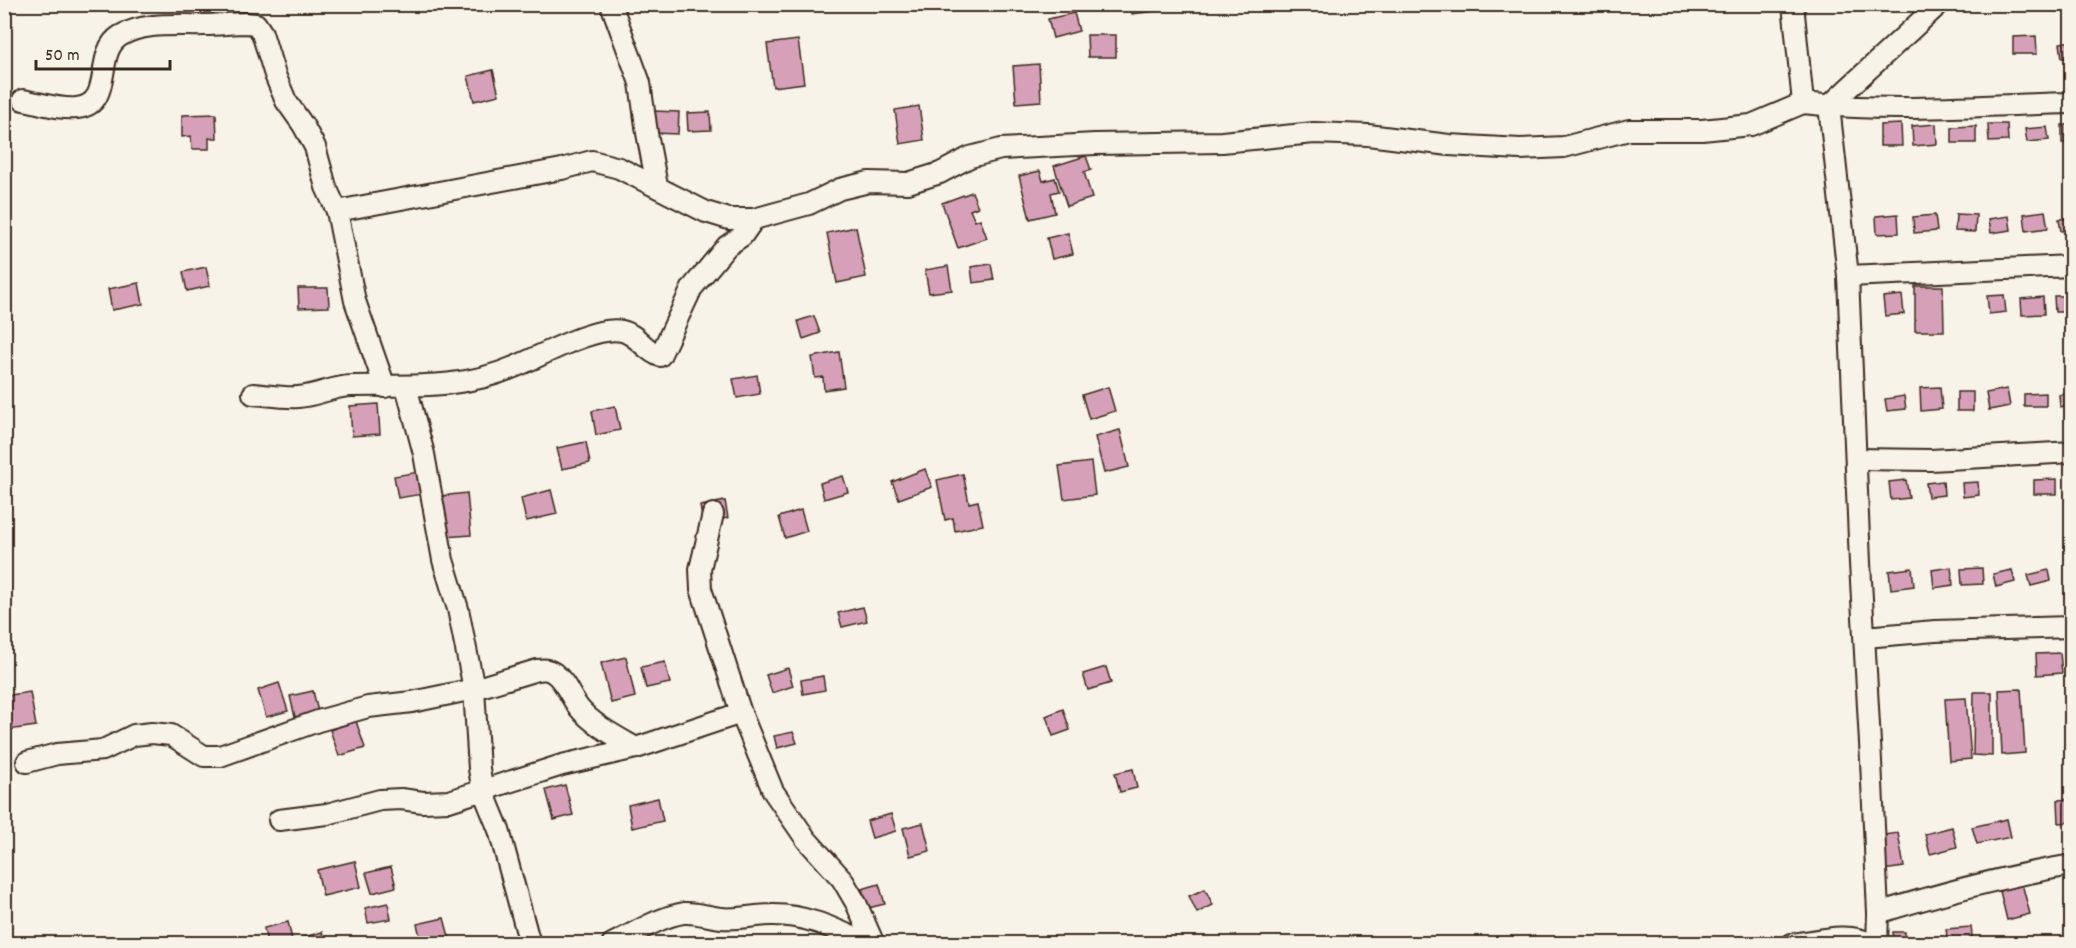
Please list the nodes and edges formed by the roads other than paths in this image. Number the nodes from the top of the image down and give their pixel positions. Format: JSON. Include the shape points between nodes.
{"nodes":[{"id":1,"x":611,"y":4,"type":"edge"},
{"id":2,"x":1793,"y":4,"type":"edge"},
{"id":3,"x":1939,"y":4,"type":"edge"},
{"id":4,"x":23,"y":100,"type":"dead end"},
{"id":5,"x":2072,"y":103,"type":"edge"},
{"id":6,"x":1803,"y":104,"type":"junction"},
{"id":7,"x":1829,"y":106,"type":"junction"},
{"id":8,"x":657,"y":186,"type":"junction"},
{"id":9,"x":337,"y":211,"type":"junction"},
{"id":10,"x":754,"y":219,"type":"junction"},
{"id":11,"x":2072,"y":266,"type":"edge"},
{"id":12,"x":1848,"y":276,"type":"junction"},
{"id":13,"x":406,"y":386,"type":"junction"},
{"id":14,"x":385,"y":387,"type":"junction"},
{"id":15,"x":253,"y":394,"type":"dead end"},
{"id":16,"x":2072,"y":452,"type":"edge"},
{"id":17,"x":1856,"y":459,"type":"junction"},
{"id":18,"x":713,"y":514,"type":"dead end"},
{"id":19,"x":2072,"y":627,"type":"edge"},
{"id":20,"x":1865,"y":637,"type":"junction"},
{"id":21,"x":474,"y":689,"type":"junction"},
{"id":22,"x":741,"y":712,"type":"junction"},
{"id":23,"x":636,"y":748,"type":"junction"},
{"id":24,"x":27,"y":762,"type":"dead end"},
{"id":25,"x":483,"y":791,"type":"junction"},
{"id":26,"x":279,"y":820,"type":"dead end"},
{"id":27,"x":2072,"y":866,"type":"edge"},
{"id":28,"x":1878,"y":913,"type":"junction"},
{"id":29,"x":833,"y":935,"type":"edge"},
{"id":30,"x":530,"y":944,"type":"edge"},
{"id":31,"x":612,"y":944,"type":"edge"},
{"id":32,"x":868,"y":944,"type":"edge"},
{"id":33,"x":874,"y":944,"type":"edge"},
{"id":34,"x":1792,"y":944,"type":"edge"},
{"id":35,"x":1871,"y":944,"type":"edge"},
{"id":36,"x":1877,"y":944,"type":"edge"}],
"edges":[{"from":1,"to":8,"type":"street","via":[[640,83]]},
{"from":2,"to":6,"type":"street"},
{"from":3,"to":7,"type":"street"},
{"from":4,"to":9,"type":"street","via":[[60,107],[90,104],[99,96],[106,53],[117,38],[131,30],[151,26],[256,24],[286,102],[315,147]]},
{"from":5,"to":7,"type":"street"},
{"from":6,"to":7,"type":"street"},
{"from":6,"to":10,"type":"street","via":[[1751,125],[1629,130],[1564,147],[1520,149],[1314,133],[1222,142],[1001,149],[970,157],[940,173],[908,183],[869,182]]},
{"from":7,"to":12,"type":"street"},
{"from":8,"to":9,"type":"street","via":[[619,168],[592,161]]},
{"from":8,"to":10,"type":"street","via":[[706,212],[729,219]]},
{"from":9,"to":14,"type":"street","via":[[355,301]]},
{"from":10,"to":13,"type":"street","via":[[692,288],[660,356],[622,331],[597,333],[486,378],[458,384]]},
{"from":11,"to":12,"type":"street"},
{"from":12,"to":17,"type":"street"},
{"from":13,"to":14,"type":"street"},
{"from":13,"to":21,"type":"street"},
{"from":14,"to":15,"type":"street","via":[[350,386],[298,397]]},
{"from":16,"to":17,"type":"street","via":[[1931,460]]},
{"from":17,"to":20,"type":"street"},
{"from":18,"to":22,"type":"street","via":[[700,569],[701,589]]},
{"from":19,"to":20,"type":"street"},
{"from":20,"to":28,"type":"street"},
{"from":21,"to":23,"type":"street","via":[[547,669],[556,674],[579,709]]},
{"from":21,"to":24,"type":"street","via":[[368,707],[220,756],[204,756],[171,735],[152,733],[134,735],[103,750],[57,754]]},
{"from":21,"to":25,"type":"street"},
{"from":22,"to":23,"type":"street"},
{"from":22,"to":33,"type":"street","via":[[772,791],[806,839],[842,879]]},
{"from":23,"to":25,"type":"street","via":[[562,765]]},
{"from":25,"to":26,"type":"street","via":[[449,801],[380,800],[327,814]]},
{"from":25,"to":30,"type":"street","via":[[499,830]]},
{"from":27,"to":28,"type":"street","via":[[2014,875]]},
{"from":28,"to":36,"type":"street"},
{"from":29,"to":31,"type":"street","via":[[794,916],[721,918],[687,913]]},
{"from":29,"to":32,"type":"street"},
{"from":34,"to":35,"type":"street","via":[[1847,938],[1864,939]]}]}
